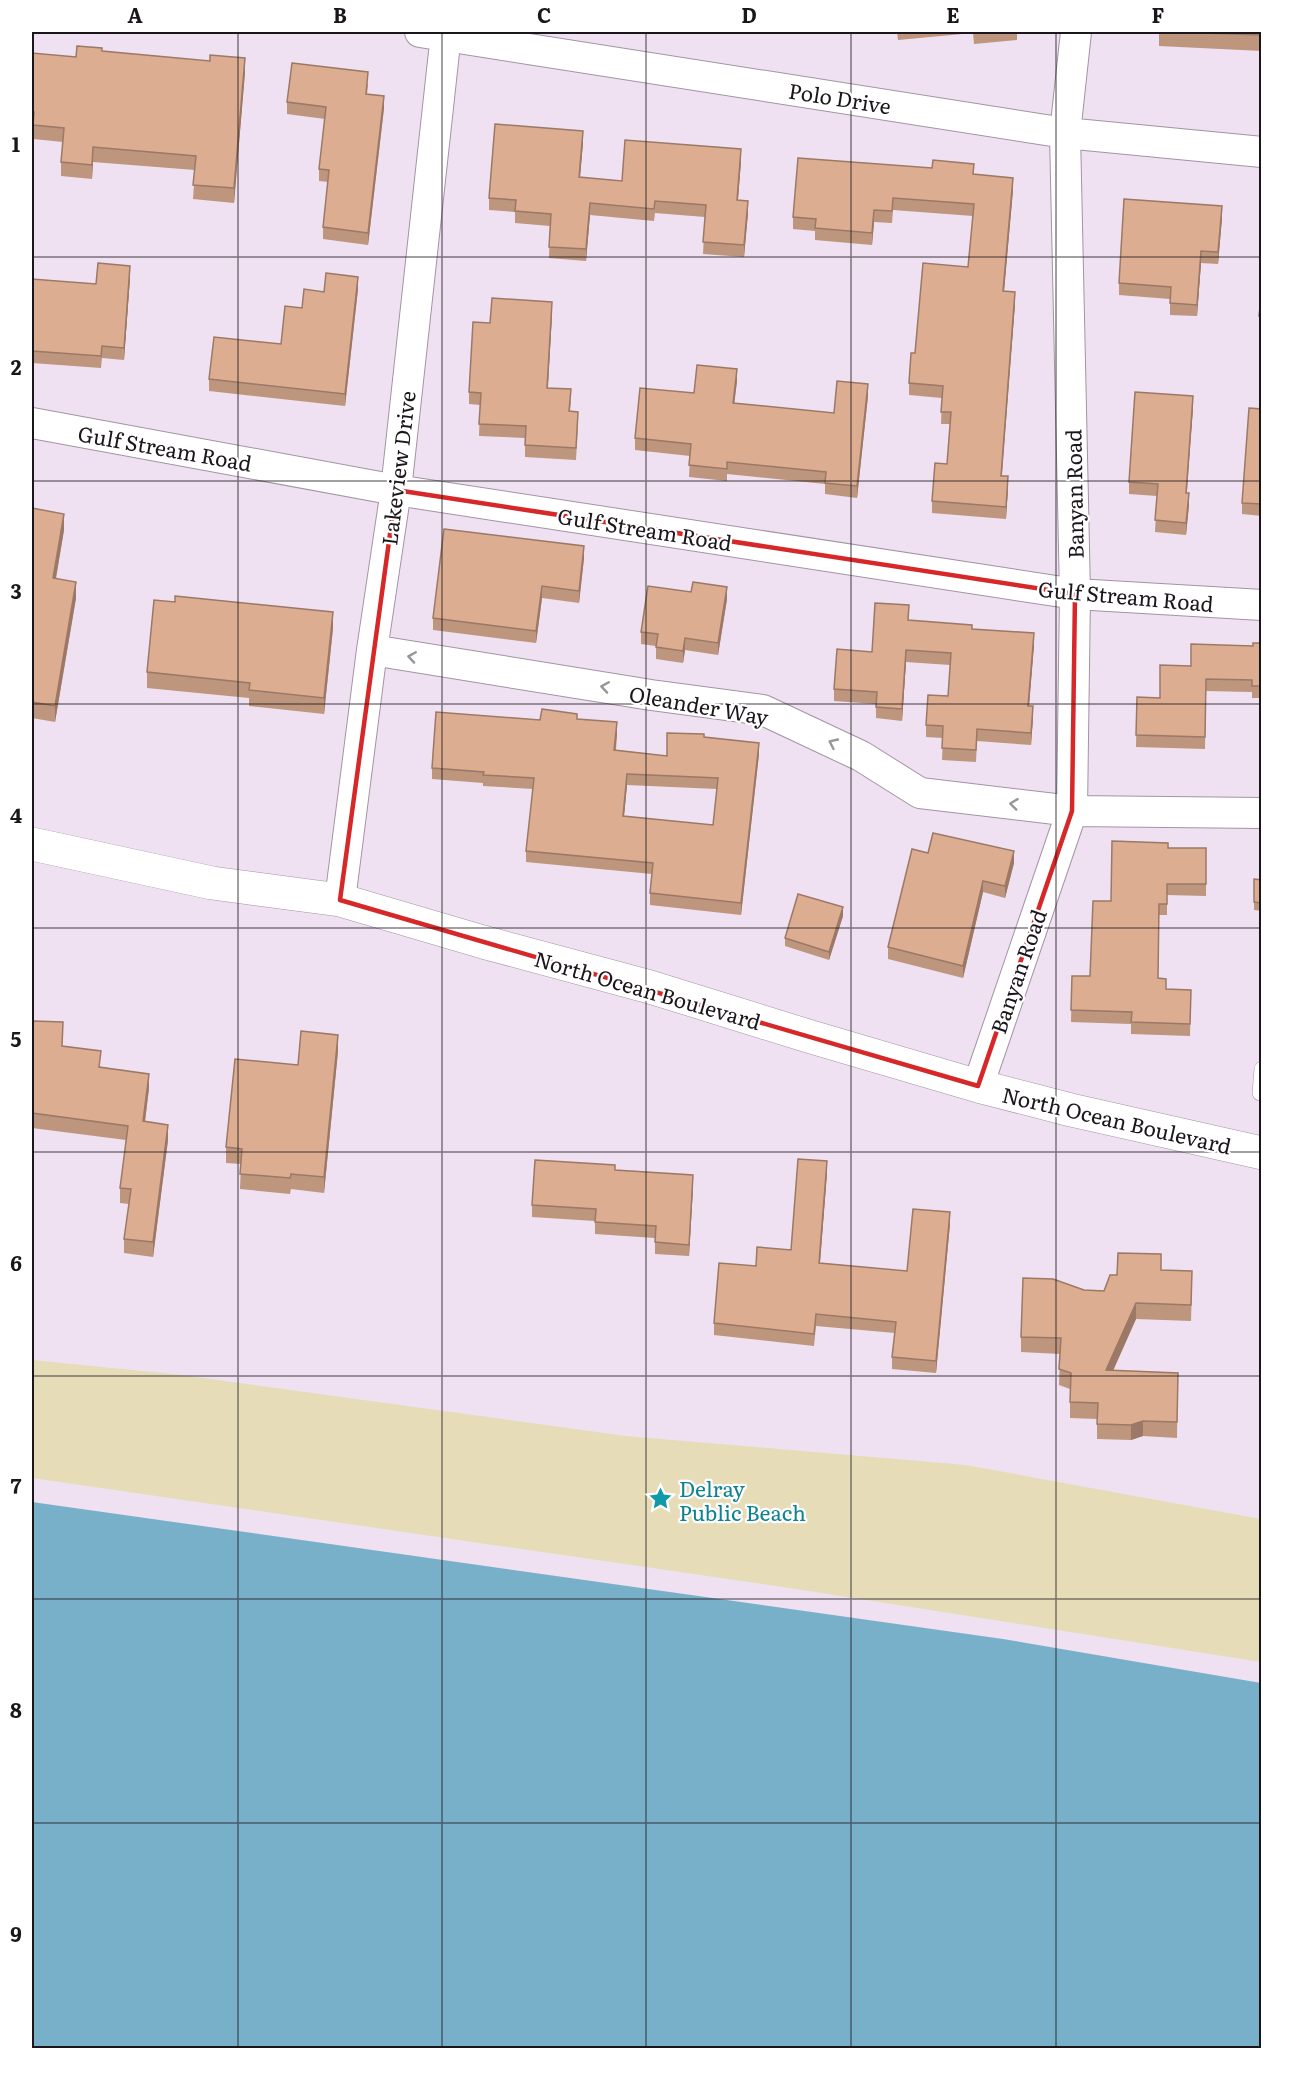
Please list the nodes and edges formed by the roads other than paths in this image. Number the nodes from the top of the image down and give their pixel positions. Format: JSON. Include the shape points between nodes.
{"nodes":[{"id":1,"x":1076,"y":32,"type":"edge"},
{"id":2,"x":433,"y":33,"type":"edge"},
{"id":3,"x":1065,"y":133,"type":"junction"},
{"id":4,"x":1262,"y":152,"type":"edge"},
{"id":5,"x":32,"y":423,"type":"edge"},
{"id":6,"x":396,"y":490,"type":"junction"},
{"id":7,"x":1075,"y":594,"type":"junction"},
{"id":8,"x":1262,"y":605,"type":"edge"},
{"id":9,"x":372,"y":650,"type":"junction"},
{"id":10,"x":1072,"y":811,"type":"junction"},
{"id":11,"x":1262,"y":813,"type":"edge"},
{"id":12,"x":32,"y":844,"type":"edge"},
{"id":13,"x":340,"y":900,"type":"junction"},
{"id":14,"x":1262,"y":1069,"type":"edge"},
{"id":15,"x":978,"y":1086,"type":"junction"},
{"id":16,"x":1260,"y":1093,"type":"dead end"},
{"id":17,"x":1262,"y":1153,"type":"edge"}],
"edges":[{"from":1,"to":3,"type":"street","name":"Banyan Road"},
{"from":2,"to":3,"type":"street","name":"Polo Drive"},
{"from":2,"to":6,"type":"street","name":"Lakeview Drive"},
{"from":3,"to":4,"type":"street","name":"Polo Drive"},
{"from":3,"to":7,"type":"street","name":"Banyan Road"},
{"from":5,"to":6,"type":"street","name":"Gulf Stream Road"},
{"from":6,"to":7,"type":"street","name":"Gulf Stream Road"},
{"from":6,"to":9,"type":"street","name":"Lakeview Drive"},
{"from":7,"to":8,"type":"street","name":"Gulf Stream Road"},
{"from":7,"to":10,"type":"street","name":"Banyan Road"},
{"from":10,"to":9,"type":"street","name":"Oleander Way","one_way":true,"via":[[920,793],[861,756],[763,710]]},
{"from":9,"to":13,"type":"street","name":"Lakeview Drive"},
{"from":10,"to":11,"type":"street","name":"Oleander Way"},
{"from":10,"to":15,"type":"street","name":"Banyan Road"},
{"from":12,"to":13,"type":"main road","name":"North Ocean Boulevard","via":[[213,883]]},
{"from":13,"to":15,"type":"main road","name":"North Ocean Boulevard","via":[[650,987]]},
{"from":14,"to":16,"type":"lane"},
{"from":15,"to":17,"type":"main road","name":"North Ocean Boulevard"}]}
